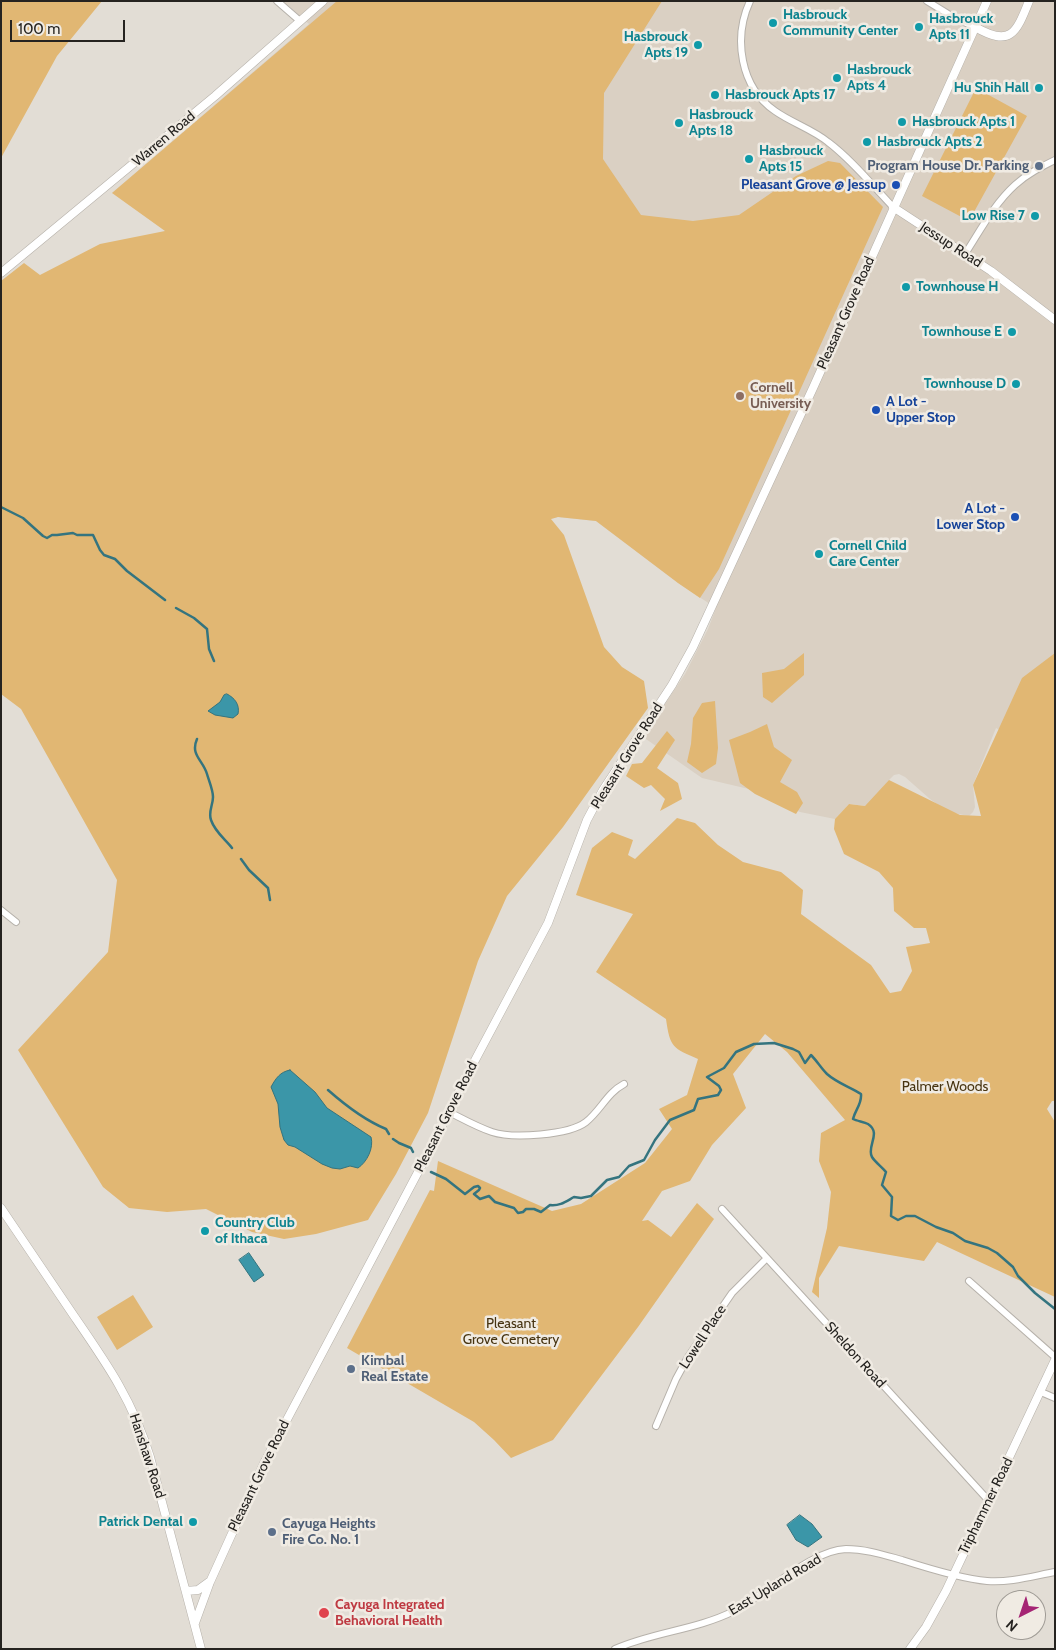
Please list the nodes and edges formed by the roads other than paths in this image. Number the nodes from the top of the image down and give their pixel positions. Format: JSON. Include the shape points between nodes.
{"nodes":[{"id":1,"x":277,"y":1,"type":"edge"},
{"id":2,"x":323,"y":1,"type":"edge"},
{"id":3,"x":750,"y":1,"type":"edge"},
{"id":4,"x":926,"y":1,"type":"edge"},
{"id":5,"x":987,"y":1,"type":"edge"},
{"id":6,"x":1029,"y":1,"type":"edge"},
{"id":7,"x":300,"y":20,"type":"junction"},
{"id":8,"x":975,"y":27,"type":"junction"},
{"id":9,"x":1055,"y":160,"type":"edge"},
{"id":10,"x":893,"y":207,"type":"junction"},
{"id":11,"x":965,"y":254,"type":"junction"},
{"id":12,"x":1,"y":273,"type":"edge"},
{"id":13,"x":1055,"y":320,"type":"edge"},
{"id":14,"x":1,"y":910,"type":"edge"},
{"id":15,"x":16,"y":922,"type":"dead end"},
{"id":16,"x":624,"y":1084,"type":"dead end"},
{"id":17,"x":449,"y":1112,"type":"junction"},
{"id":18,"x":1,"y":1208,"type":"edge"},
{"id":19,"x":722,"y":1209,"type":"dead end"},
{"id":20,"x":767,"y":1258,"type":"junction"},
{"id":21,"x":969,"y":1281,"type":"dead end"},
{"id":22,"x":1055,"y":1359,"type":"edge"},
{"id":23,"x":1041,"y":1392,"type":"junction"},
{"id":24,"x":1055,"y":1398,"type":"edge"},
{"id":25,"x":656,"y":1426,"type":"dead end"},
{"id":26,"x":989,"y":1500,"type":"junction"},
{"id":27,"x":1055,"y":1572,"type":"edge"},
{"id":28,"x":954,"y":1574,"type":"junction"},
{"id":29,"x":210,"y":1582,"type":"junction"},
{"id":30,"x":186,"y":1591,"type":"junction"},
{"id":31,"x":195,"y":1622,"type":"junction"},
{"id":32,"x":201,"y":1649,"type":"edge"},
{"id":33,"x":615,"y":1649,"type":"edge"},
{"id":34,"x":910,"y":1649,"type":"edge"}],
"edges":[{"from":1,"to":7,"type":"street"},
{"from":2,"to":7,"type":"street","name":"Warren Road"},
{"from":3,"to":10,"type":"street","via":[[741,26],[741,51],[744,68],[754,90],[777,113],[835,147]]},
{"from":4,"to":8,"type":"street"},
{"from":5,"to":8,"type":"street","name":"Pleasant Grove Road"},
{"from":6,"to":8,"type":"street","via":[[1019,25],[1010,34],[993,36]]},
{"from":7,"to":12,"type":"street","name":"Warren Road","via":[[215,96]]},
{"from":8,"to":10,"type":"street","name":"Pleasant Grove Road"},
{"from":9,"to":11,"type":"street","via":[[1014,186],[996,206]]},
{"from":10,"to":11,"type":"street","name":"Jessup Road"},
{"from":10,"to":17,"type":"street","name":"Pleasant Grove Road","via":[[693,647],[595,805],[548,923]]},
{"from":11,"to":13,"type":"street","name":"Jessup Road"},
{"from":14,"to":15,"type":"street"},
{"from":16,"to":17,"type":"street","via":[[615,1088],[585,1123],[562,1130],[498,1133]]},
{"from":17,"to":29,"type":"street","name":"Pleasant Grove Road","via":[[279,1433]]},
{"from":18,"to":30,"type":"street","name":"Hanshaw Road","via":[[110,1368],[132,1409],[150,1457]]},
{"from":19,"to":20,"type":"street","name":"Sheldon Road"},
{"from":20,"to":25,"type":"street","name":"Lowell Place","via":[[732,1293],[688,1357]]},
{"from":20,"to":26,"type":"street","name":"Sheldon Road"},
{"from":21,"to":22,"type":"street"},
{"from":22,"to":23,"type":"street","name":"Triphammer Road"},
{"from":23,"to":24,"type":"street"},
{"from":23,"to":26,"type":"street","name":"Triphammer Road"},
{"from":26,"to":28,"type":"street","name":"Triphammer Road"},
{"from":27,"to":28,"type":"street","name":"East Upland Road","via":[[1000,1581]]},
{"from":28,"to":33,"type":"street","name":"East Upland Road","via":[[867,1551],[838,1550],[807,1563],[743,1606],[714,1620]]},
{"from":28,"to":34,"type":"street","name":"Triphammer Road","via":[[926,1627]]},
{"from":29,"to":30,"type":"street","via":[[202,1588]]},
{"from":29,"to":31,"type":"street","name":"Pleasant Grove Road"},
{"from":30,"to":31,"type":"street","name":"Hanshaw Road"},
{"from":31,"to":32,"type":"street","name":"Hanshaw Road"}]}
